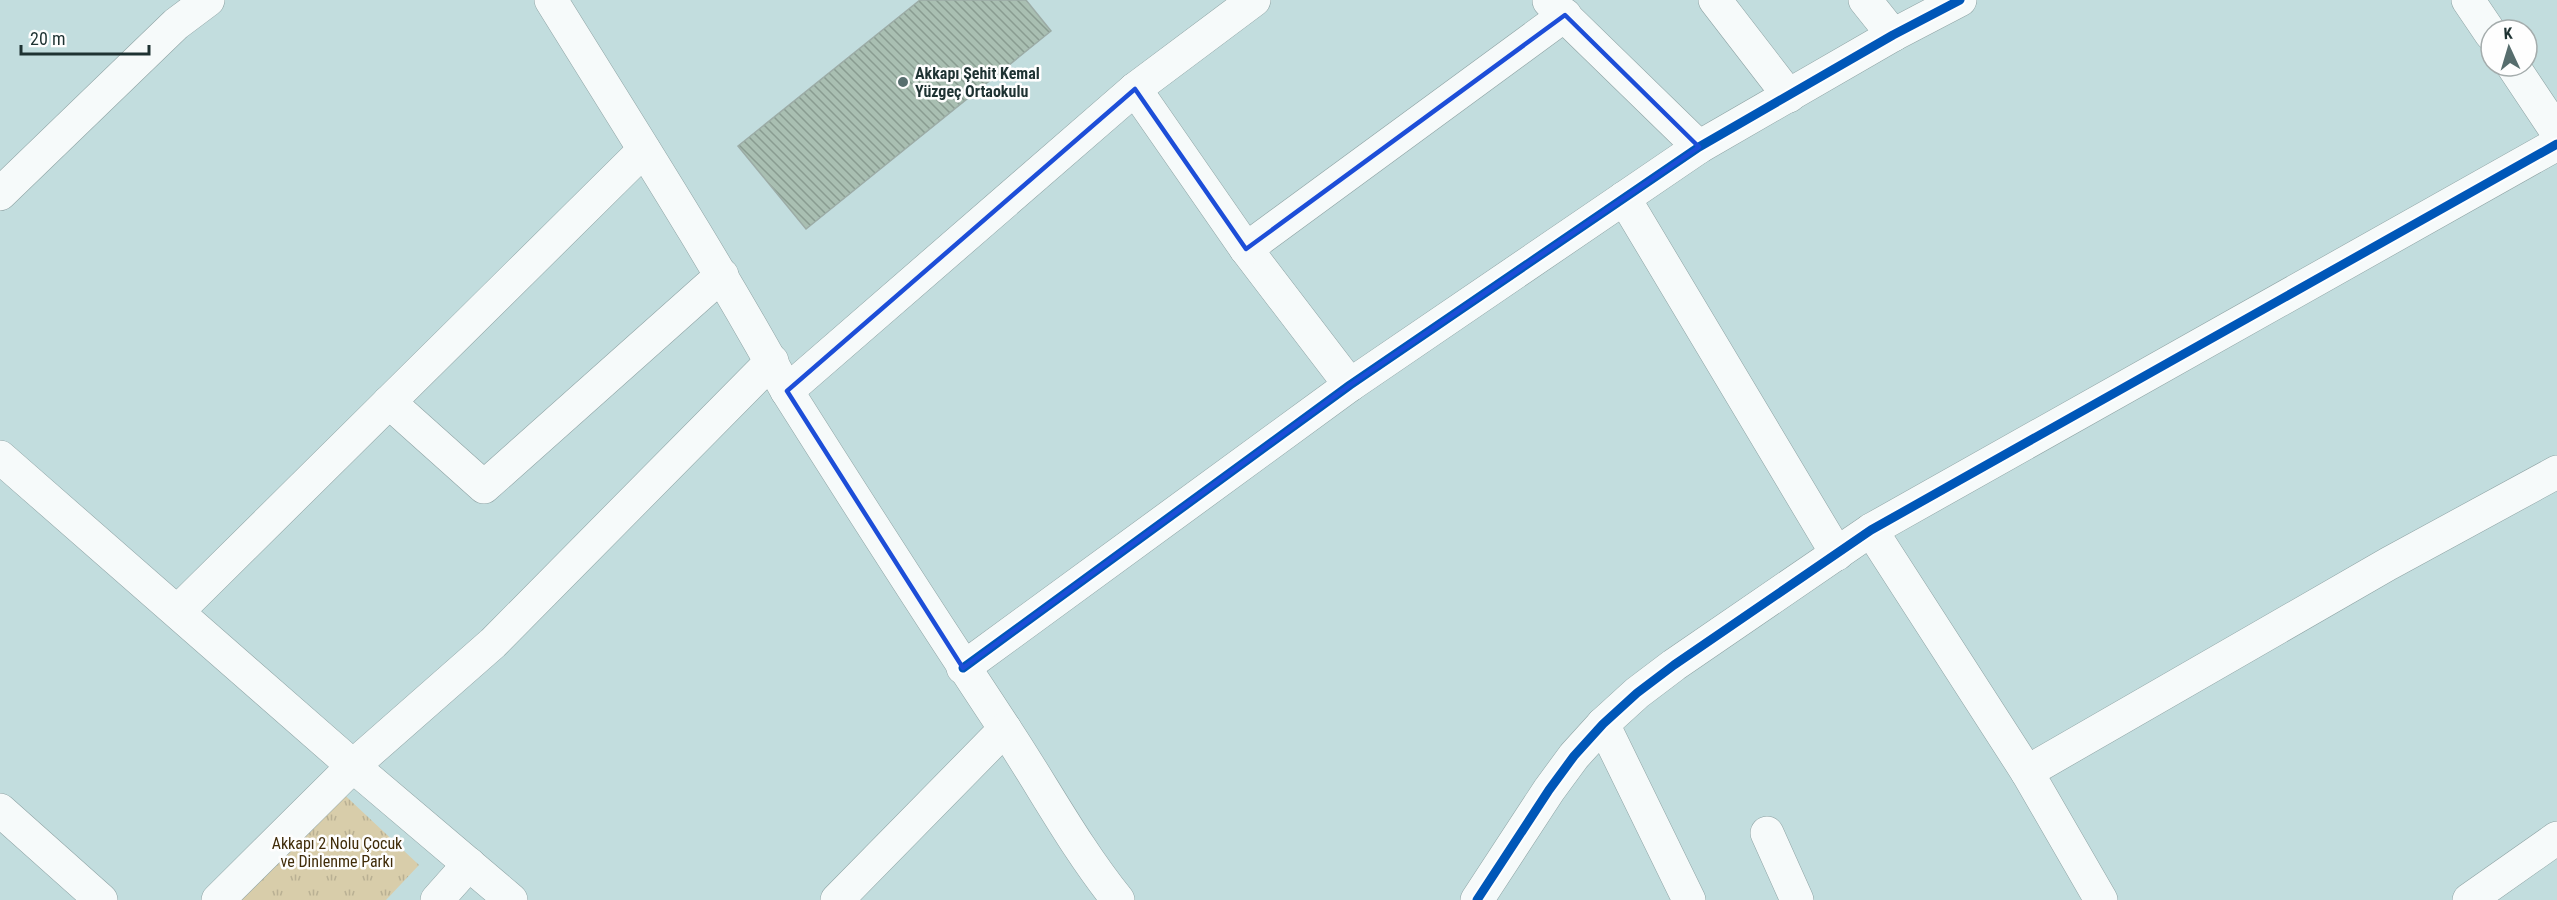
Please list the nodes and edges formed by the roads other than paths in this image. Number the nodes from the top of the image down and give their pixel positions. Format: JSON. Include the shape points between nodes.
{"nodes":[{"id":1,"x":551,"y":0,"type":"edge"},
{"id":2,"x":1254,"y":0,"type":"edge"},
{"id":3,"x":1715,"y":0,"type":"edge"},
{"id":4,"x":1865,"y":0,"type":"edge"},
{"id":5,"x":1960,"y":0,"type":"edge"},
{"id":6,"x":2468,"y":0,"type":"edge"},
{"id":7,"x":203,"y":2,"type":"edge"},
{"id":8,"x":1557,"y":7,"type":"edge"},
{"id":9,"x":2480,"y":18,"type":"edge"},
{"id":10,"x":1893,"y":35,"type":"junction"},
{"id":11,"x":2520,"y":78,"type":"edge"},
{"id":12,"x":1135,"y":89,"type":"junction"},
{"id":13,"x":1789,"y":96,"type":"junction"},
{"id":14,"x":2557,"y":132,"type":"edge"},
{"id":15,"x":2557,"y":144,"type":"edge"},
{"id":16,"x":1699,"y":147,"type":"junction"},
{"id":17,"x":644,"y":150,"type":"junction"},
{"id":18,"x":0,"y":194,"type":"edge"},
{"id":19,"x":1624,"y":198,"type":"junction"},
{"id":20,"x":1246,"y":249,"type":"junction"},
{"id":21,"x":722,"y":275,"type":"junction"},
{"id":22,"x":772,"y":361,"type":"junction"},
{"id":23,"x":1350,"y":385,"type":"junction"},
{"id":24,"x":787,"y":392,"type":"junction"},
{"id":25,"x":389,"y":402,"type":"junction"},
{"id":26,"x":0,"y":456,"type":"edge"},
{"id":27,"x":2557,"y":472,"type":"edge"},
{"id":28,"x":1871,"y":530,"type":"junction"},
{"id":29,"x":1837,"y":554,"type":"junction"},
{"id":30,"x":178,"y":610,"type":"junction"},
{"id":31,"x":963,"y":668,"type":"junction"},
{"id":32,"x":1603,"y":724,"type":"junction"},
{"id":33,"x":1005,"y":729,"type":"junction"},
{"id":34,"x":353,"y":766,"type":"junction"},
{"id":35,"x":2027,"y":772,"type":"junction"},
{"id":36,"x":0,"y":810,"type":"edge"},
{"id":37,"x":1767,"y":832,"type":"dead end"},
{"id":38,"x":2557,"y":838,"type":"edge"},
{"id":39,"x":469,"y":864,"type":"junction"},
{"id":40,"x":101,"y":900,"type":"edge"},
{"id":41,"x":218,"y":900,"type":"edge"},
{"id":42,"x":437,"y":900,"type":"edge"},
{"id":43,"x":511,"y":900,"type":"edge"},
{"id":44,"x":837,"y":900,"type":"edge"},
{"id":45,"x":1118,"y":900,"type":"edge"},
{"id":46,"x":1477,"y":900,"type":"edge"},
{"id":47,"x":1689,"y":900,"type":"edge"},
{"id":48,"x":1797,"y":900,"type":"edge"},
{"id":49,"x":2101,"y":900,"type":"edge"},
{"id":50,"x":2469,"y":900,"type":"edge"}],
"edges":[{"from":1,"to":17,"type":"street"},
{"from":2,"to":12,"type":"street"},
{"from":3,"to":13,"type":"street"},
{"from":4,"to":10,"type":"street"},
{"from":5,"to":10,"type":"street"},
{"from":6,"to":9,"type":"street"},
{"from":7,"to":18,"type":"street"},
{"from":8,"to":16,"type":"street"},
{"from":8,"to":20,"type":"street"},
{"from":10,"to":13,"type":"street"},
{"from":11,"to":14,"type":"street"},
{"from":12,"to":20,"type":"street"},
{"from":12,"to":24,"type":"street"},
{"from":13,"to":16,"type":"street"},
{"from":15,"to":28,"type":"street"},
{"from":16,"to":19,"type":"street"},
{"from":17,"to":21,"type":"street"},
{"from":17,"to":25,"type":"street"},
{"from":19,"to":23,"type":"street"},
{"from":19,"to":29,"type":"street"},
{"from":20,"to":23,"type":"street"},
{"from":21,"to":22,"type":"street"},
{"from":21,"to":25,"type":"street","via":[[484,488]]},
{"from":22,"to":24,"type":"street"},
{"from":22,"to":34,"type":"street","via":[[493,643]]},
{"from":23,"to":31,"type":"street"},
{"from":24,"to":31,"type":"street"},
{"from":25,"to":30,"type":"street"},
{"from":26,"to":30,"type":"street"},
{"from":27,"to":35,"type":"street","via":[[2388,564]]},
{"from":28,"to":29,"type":"street"},
{"from":28,"to":35,"type":"street"},
{"from":29,"to":32,"type":"street","via":[[1674,665]]},
{"from":30,"to":34,"type":"street"},
{"from":31,"to":33,"type":"street"},
{"from":32,"to":46,"type":"street","via":[[1549,790]]},
{"from":32,"to":47,"type":"street"},
{"from":33,"to":44,"type":"street"},
{"from":33,"to":45,"type":"street","via":[[1089,862]]},
{"from":34,"to":39,"type":"street"},
{"from":34,"to":41,"type":"street"},
{"from":35,"to":49,"type":"street"},
{"from":36,"to":40,"type":"street"},
{"from":37,"to":48,"type":"street"},
{"from":38,"to":50,"type":"street"},
{"from":39,"to":42,"type":"street"},
{"from":39,"to":43,"type":"street"}]}
